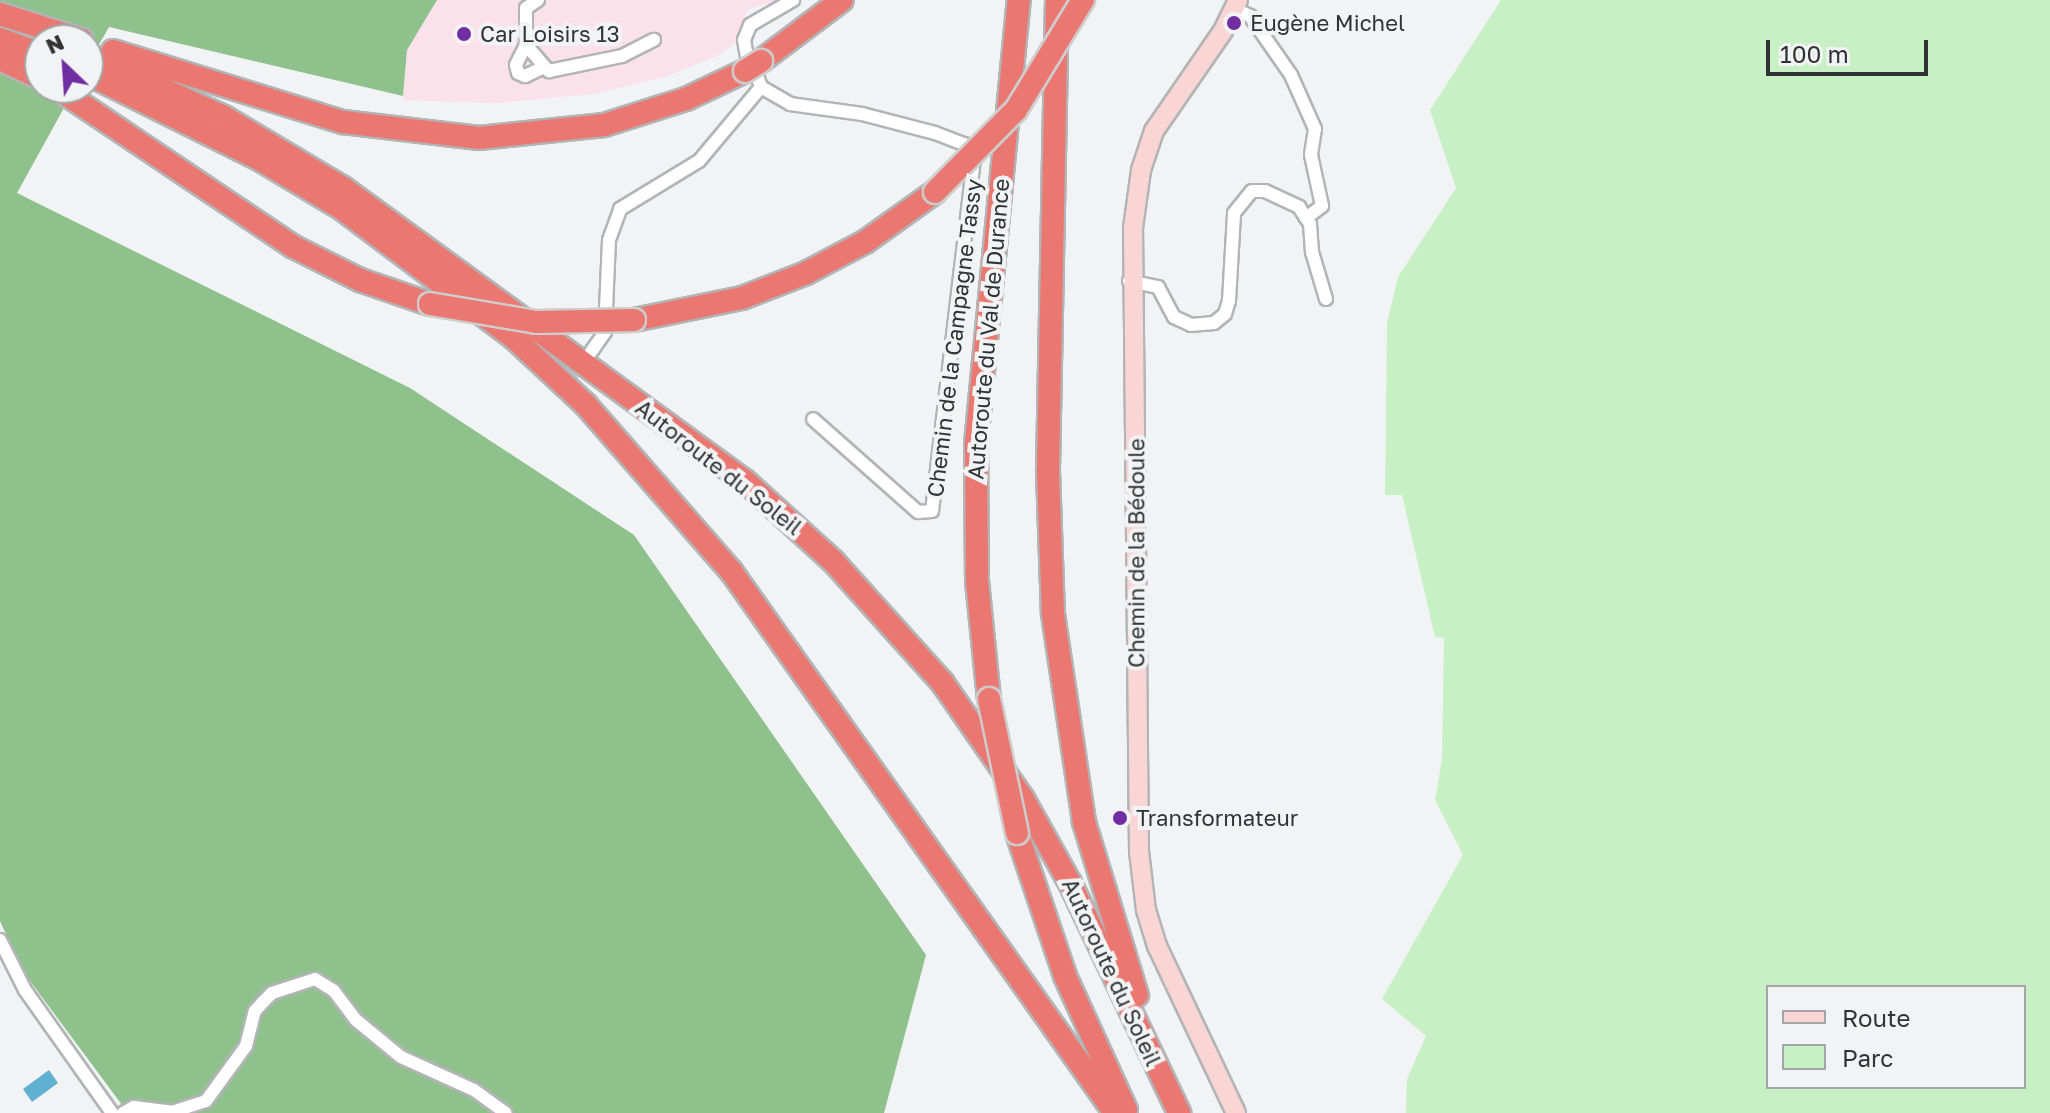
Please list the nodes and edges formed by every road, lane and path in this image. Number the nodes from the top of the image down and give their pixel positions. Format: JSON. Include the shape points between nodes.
{"nodes":[{"id":1,"x":538,"y":0,"type":"edge"},
{"id":2,"x":793,"y":0,"type":"edge"},
{"id":3,"x":842,"y":0,"type":"edge"},
{"id":4,"x":1019,"y":0,"type":"edge"},
{"id":5,"x":1057,"y":0,"type":"edge"},
{"id":6,"x":1084,"y":0,"type":"edge"},
{"id":7,"x":1233,"y":3,"type":"edge"},
{"id":8,"x":0,"y":14,"type":"edge"},
{"id":9,"x":0,"y":23,"type":"edge"},
{"id":10,"x":32,"y":24,"type":"edge"},
{"id":11,"x":24,"y":31,"type":"edge"},
{"id":12,"x":0,"y":39,"type":"edge"},
{"id":13,"x":654,"y":40,"type":"dead end"},
{"id":14,"x":526,"y":45,"type":"junction"},
{"id":15,"x":104,"y":47,"type":"edge"},
{"id":16,"x":24,"y":48,"type":"edge"},
{"id":17,"x":0,"y":59,"type":"edge"},
{"id":18,"x":104,"y":62,"type":"edge"},
{"id":19,"x":542,"y":68,"type":"junction"},
{"id":20,"x":24,"y":70,"type":"edge"},
{"id":21,"x":754,"y":70,"type":"junction"},
{"id":22,"x":104,"y":82,"type":"edge"},
{"id":23,"x":81,"y":104,"type":"edge"},
{"id":24,"x":1306,"y":218,"type":"junction"},
{"id":25,"x":1130,"y":281,"type":"junction"},
{"id":26,"x":1326,"y":299,"type":"dead end"},
{"id":27,"x":591,"y":352,"type":"tunnel mouth"},
{"id":28,"x":813,"y":419,"type":"dead end"},
{"id":29,"x":0,"y":940,"type":"edge"},
{"id":30,"x":1176,"y":1106,"type":"edge"},
{"id":31,"x":112,"y":1113,"type":"edge"},
{"id":32,"x":123,"y":1113,"type":"edge"},
{"id":33,"x":506,"y":1113,"type":"edge"},
{"id":34,"x":1115,"y":1113,"type":"edge"},
{"id":35,"x":1127,"y":1113,"type":"edge"},
{"id":36,"x":1226,"y":1113,"type":"edge"},
{"id":37,"x":1236,"y":1113,"type":"edge"}],
"edges":[{"from":1,"to":14,"type":"street","via":[[526,8]]},
{"from":2,"to":21,"type":"street","via":[[750,25],[744,40]]},
{"from":3,"to":21,"type":"highway"},
{"from":4,"to":35,"type":"highway","name":"Autoroute du Val de Durance","bridge":true,"via":[[976,433],[977,581],[989,699],[1017,833],[1065,976]]},
{"from":5,"to":30,"type":"highway","via":[[1048,472],[1057,656],[1075,780],[1097,873]]},
{"from":6,"to":23,"type":"highway","bridge":true,"via":[[1016,110],[935,192],[865,242],[742,298],[634,320],[536,322],[430,304],[360,280],[294,247]]},
{"from":7,"to":24,"type":"street","via":[[1250,16],[1291,75],[1315,129],[1311,155],[1322,206]]},
{"from":7,"to":25,"type":"street","name":"Chemin de la Bédoule","via":[[1166,93],[1137,151],[1125,212]]},
{"from":8,"to":10,"type":"highway"},
{"from":9,"to":11,"type":"highway"},
{"from":12,"to":16,"type":"highway"},
{"from":13,"to":19,"type":"street","via":[[622,56],[559,71]]},
{"from":14,"to":19,"type":"street"},
{"from":14,"to":19,"type":"street","via":[[516,65],[518,73],[525,76]]},
{"from":15,"to":21,"type":"highway","via":[[343,122],[452,137],[548,134],[604,125]]},
{"from":17,"to":20,"type":"highway"},
{"from":18,"to":30,"type":"highway","name":"Autoroute du Soleil","via":[[224,117],[343,188],[728,469],[815,544],[942,682],[1023,799],[1070,883]]},
{"from":21,"to":27,"type":"street","via":[[699,161],[620,209],[609,240],[606,330]]},
{"from":21,"to":28,"type":"street","name":"Chemin de la Campagne Tassy","via":[[790,104],[862,114],[946,136],[966,146],[975,162],[932,511],[918,512]]},
{"from":22,"to":34,"type":"highway","name":"Autoroute du Soleil","via":[[234,146],[341,208],[514,338],[586,405],[731,571]]},
{"from":24,"to":25,"type":"street","via":[[1299,207],[1265,191],[1252,191],[1240,200],[1234,213],[1229,301],[1225,314],[1214,323],[1191,325],[1174,317],[1158,287]]},
{"from":24,"to":26,"type":"street"},
{"from":25,"to":36,"type":"street","name":"Chemin de la Bédoule","via":[[1128,787],[1133,895],[1153,965]]},
{"from":25,"to":37,"type":"street","name":"Chemin de la Bédoule","via":[[1136,794],[1146,910],[1174,989]]},
{"from":29,"to":31,"type":"street","via":[[25,990]]},
{"from":32,"to":33,"type":"street","via":[[134,1107],[172,1112],[206,1101],[246,1046],[255,1011],[263,1002],[272,993],[315,979],[401,1057],[474,1090]]}]}
